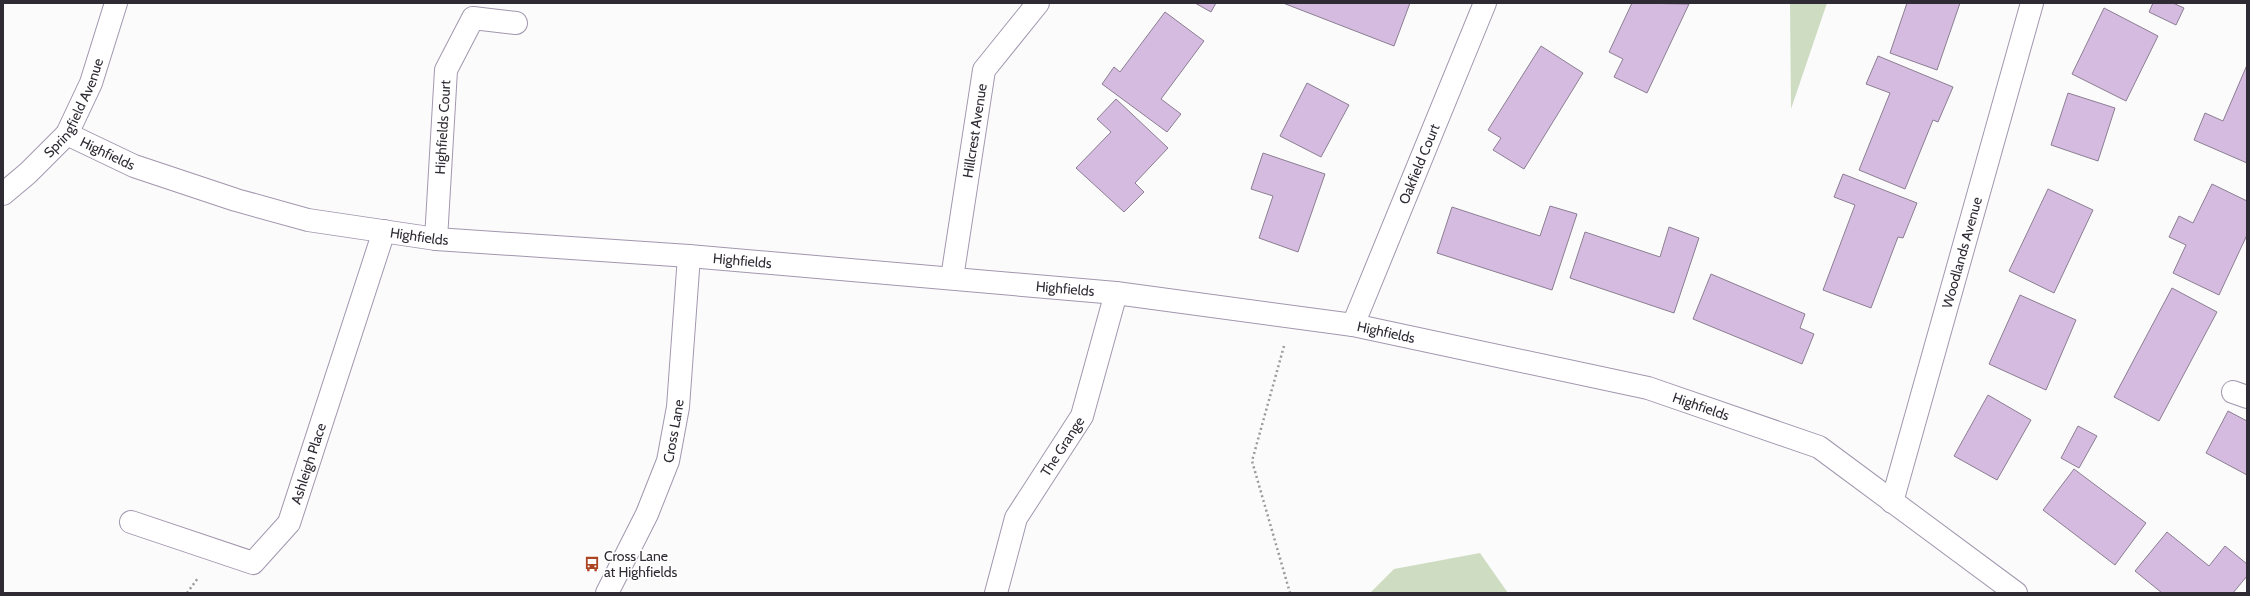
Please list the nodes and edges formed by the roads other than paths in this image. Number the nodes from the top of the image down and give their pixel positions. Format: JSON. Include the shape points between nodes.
{"nodes":[{"id":1,"x":116,"y":3,"type":"edge"},
{"id":2,"x":1038,"y":3,"type":"edge"},
{"id":3,"x":1485,"y":3,"type":"edge"},
{"id":4,"x":2032,"y":3,"type":"edge"},
{"id":5,"x":516,"y":23,"type":"dead end"},
{"id":6,"x":67,"y":134,"type":"junction"},
{"id":7,"x":3,"y":194,"type":"edge"},
{"id":8,"x":384,"y":231,"type":"junction"},
{"id":9,"x":436,"y":239,"type":"junction"},
{"id":10,"x":689,"y":256,"type":"junction"},
{"id":11,"x":952,"y":278,"type":"junction"},
{"id":12,"x":1116,"y":293,"type":"junction"},
{"id":13,"x":1353,"y":325,"type":"junction"},
{"id":14,"x":1892,"y":502,"type":"junction"},
{"id":15,"x":131,"y":522,"type":"dead end"},
{"id":16,"x":607,"y":593,"type":"edge"},
{"id":17,"x":996,"y":593,"type":"edge"},
{"id":18,"x":2016,"y":593,"type":"edge"}],
"edges":[{"from":1,"to":6,"type":"street","name":"Springfield Avenue","via":[[91,83]]},
{"from":2,"to":11,"type":"street","name":"Hillcrest Avenue","via":[[984,70]]},
{"from":3,"to":13,"type":"street","name":"Oakfield Court"},
{"from":4,"to":14,"type":"street","name":"Woodlands Avenue"},
{"from":5,"to":9,"type":"street","name":"Highfields Court","via":[[473,18],[446,70]]},
{"from":6,"to":7,"type":"street","name":"Springfield Avenue"},
{"from":6,"to":8,"type":"street","name":"Highfields","via":[[134,166],[236,200],[308,220]]},
{"from":8,"to":9,"type":"street","name":"Highfields"},
{"from":8,"to":15,"type":"street","name":"Ashleigh Place","via":[[289,523],[253,563]]},
{"from":9,"to":10,"type":"street","name":"Highfields"},
{"from":10,"to":11,"type":"street","name":"Highfields"},
{"from":10,"to":16,"type":"street","name":"Cross Lane","via":[[678,407],[668,461],[647,514]]},
{"from":11,"to":12,"type":"street","name":"Highfields"},
{"from":12,"to":13,"type":"street","name":"Highfields"},
{"from":12,"to":17,"type":"street","name":"The Grange","via":[[1082,416],[1016,518]]},
{"from":13,"to":14,"type":"street","name":"Highfields","via":[[1648,388],[1818,447]]},
{"from":14,"to":18,"type":"street","name":"Highfields"}]}
